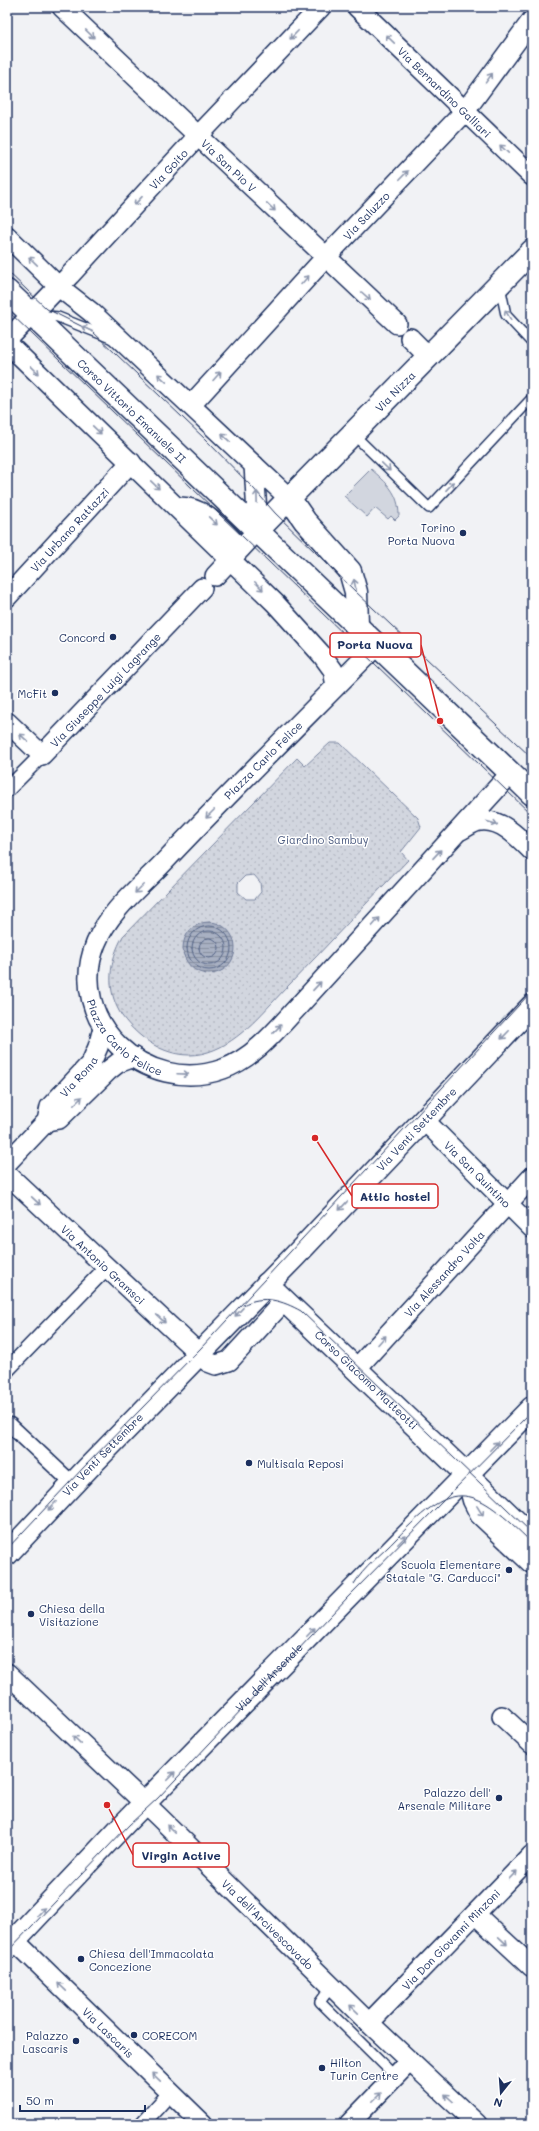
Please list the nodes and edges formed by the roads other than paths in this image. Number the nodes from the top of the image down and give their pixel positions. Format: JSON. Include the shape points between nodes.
{"nodes":[{"id":1,"x":62,"y":7,"type":"edge"},
{"id":2,"x":321,"y":7,"type":"edge"},
{"id":3,"x":357,"y":7,"type":"edge"},
{"id":4,"x":532,"y":20,"type":"edge"},
{"id":5,"x":465,"y":111,"type":"junction"},
{"id":6,"x":198,"y":136,"type":"junction"},
{"id":7,"x":532,"y":176,"type":"edge"},
{"id":8,"x":7,"y":236,"type":"edge"},
{"id":9,"x":532,"y":251,"type":"edge"},
{"id":10,"x":325,"y":258,"type":"junction"},
{"id":11,"x":500,"y":284,"type":"junction"},
{"id":12,"x":59,"y":287,"type":"junction"},
{"id":13,"x":7,"y":291,"type":"edge"},
{"id":14,"x":32,"y":315,"type":"junction"},
{"id":15,"x":397,"y":324,"type":"dead end"},
{"id":16,"x":410,"y":338,"type":"dead end"},
{"id":17,"x":7,"y":340,"type":"edge"},
{"id":18,"x":531,"y":340,"type":"edge"},
{"id":19,"x":124,"y":342,"type":"junction"},
{"id":20,"x":7,"y":343,"type":"edge"},
{"id":21,"x":429,"y":357,"type":"junction"},
{"id":22,"x":532,"y":398,"type":"edge"},
{"id":23,"x":191,"y":405,"type":"junction"},
{"id":24,"x":353,"y":434,"type":"junction"},
{"id":25,"x":131,"y":462,"type":"junction"},
{"id":26,"x":254,"y":464,"type":"junction"},
{"id":27,"x":289,"y":498,"type":"junction"},
{"id":28,"x":258,"y":530,"type":"junction"},
{"id":29,"x":237,"y":553,"type":"junction"},
{"id":30,"x":7,"y":598,"type":"edge"},
{"id":31,"x":357,"y":624,"type":"junction"},
{"id":32,"x":384,"y":650,"type":"junction"},
{"id":33,"x":336,"y":686,"type":"junction"},
{"id":34,"x":7,"y":722,"type":"edge"},
{"id":35,"x":42,"y":754,"type":"junction"},
{"id":36,"x":510,"y":773,"type":"junction"},
{"id":37,"x":7,"y":790,"type":"edge"},
{"id":38,"x":532,"y":794,"type":"edge"},
{"id":39,"x":456,"y":833,"type":"junction"},
{"id":40,"x":532,"y":851,"type":"edge"},
{"id":41,"x":532,"y":1006,"type":"edge"},
{"id":42,"x":103,"y":1028,"type":"junction"},
{"id":43,"x":134,"y":1057,"type":"junction"},
{"id":44,"x":424,"y":1120,"type":"junction"},
{"id":45,"x":47,"y":1121,"type":"junction"},
{"id":46,"x":7,"y":1163,"type":"edge"},
{"id":47,"x":7,"y":1174,"type":"edge"},
{"id":48,"x":532,"y":1177,"type":"edge"},
{"id":49,"x":507,"y":1203,"type":"junction"},
{"id":50,"x":532,"y":1228,"type":"edge"},
{"id":51,"x":107,"y":1267,"type":"junction"},
{"id":52,"x":267,"y":1284,"type":"junction"},
{"id":53,"x":284,"y":1301,"type":"junction"},
{"id":54,"x":199,"y":1355,"type":"junction"},
{"id":55,"x":356,"y":1369,"type":"junction"},
{"id":56,"x":7,"y":1370,"type":"edge"},
{"id":57,"x":532,"y":1408,"type":"edge"},
{"id":58,"x":10,"y":1425,"type":"dead end"},
{"id":59,"x":467,"y":1474,"type":"junction"},
{"id":60,"x":72,"y":1484,"type":"junction"},
{"id":61,"x":532,"y":1537,"type":"edge"},
{"id":62,"x":7,"y":1554,"type":"edge"},
{"id":63,"x":532,"y":1562,"type":"edge"},
{"id":64,"x":7,"y":1673,"type":"edge"},
{"id":65,"x":502,"y":1716,"type":"dead end"},
{"id":66,"x":532,"y":1744,"type":"edge"},
{"id":67,"x":144,"y":1804,"type":"junction"},
{"id":68,"x":532,"y":1855,"type":"edge"},
{"id":69,"x":475,"y":1914,"type":"junction"},
{"id":70,"x":11,"y":1944,"type":"edge"},
{"id":71,"x":532,"y":1967,"type":"edge"},
{"id":72,"x":331,"y":1987,"type":"junction"},
{"id":73,"x":369,"y":2023,"type":"junction"},
{"id":74,"x":410,"y":2061,"type":"junction"},
{"id":75,"x":396,"y":2077,"type":"junction"},
{"id":76,"x":171,"y":2092,"type":"junction"},
{"id":77,"x":142,"y":2124,"type":"edge"},
{"id":78,"x":203,"y":2124,"type":"edge"},
{"id":79,"x":349,"y":2124,"type":"edge"},
{"id":80,"x":477,"y":2124,"type":"edge"}],
"edges":[{"from":1,"to":6,"type":"street","name":"Via San Pio V","one_way":true},
{"from":2,"to":6,"type":"street","name":"Via Goito","one_way":true},
{"from":5,"to":3,"type":"street","name":"Via Bernardino Galliari","one_way":true},
{"from":5,"to":4,"type":"street","name":"Via Saluzzo","one_way":true},
{"from":7,"to":5,"type":"street","name":"Via Bernardino Galliari","one_way":true},
{"from":10,"to":5,"type":"street","name":"Via Saluzzo","one_way":true},
{"from":6,"to":10,"type":"street","name":"Via San Pio V","one_way":true},
{"from":6,"to":12,"type":"street","name":"Via Goito","one_way":true},
{"from":12,"to":8,"type":"street","one_way":true},
{"from":9,"to":11,"type":"street","name":"Via Nizza"},
{"from":10,"to":15,"type":"street","name":"Via San Pio V","one_way":true},
{"from":23,"to":10,"type":"street","name":"Via Saluzzo","one_way":true},
{"from":18,"to":11,"type":"lane","one_way":true,"via":[[506,315]]},
{"from":11,"to":21,"type":"street","name":"Via Nizza"},
{"from":12,"to":14,"type":"street","name":"Via Goito"},
{"from":12,"to":19,"type":"street"},
{"from":13,"to":14,"type":"street","name":"Corso Vittorio Emanuele II"},
{"from":14,"to":17,"type":"street","name":"Via Goito"},
{"from":19,"to":14,"type":"lane","one_way":true,"via":[[58,317]]},
{"from":14,"to":28,"type":"street","name":"Corso Vittorio Emanuele II"},
{"from":16,"to":21,"type":"street"},
{"from":23,"to":19,"type":"street","one_way":true},
{"from":20,"to":25,"type":"street","one_way":true},
{"from":21,"to":24,"type":"street","name":"Via Nizza"},
{"from":24,"to":22,"type":"lane","one_way":true,"via":[[429,508]]},
{"from":26,"to":23,"type":"street","one_way":true},
{"from":24,"to":27,"type":"street","name":"Via Nizza"},
{"from":25,"to":29,"type":"street","one_way":true,"via":[[178,508],[193,508],[203,513]]},
{"from":25,"to":30,"type":"street","name":"Via Urbano Rattazzi"},
{"from":26,"to":27,"type":"street"},
{"from":28,"to":26,"type":"street","one_way":true},
{"from":27,"to":28,"type":"street","name":"Via Nizza"},
{"from":31,"to":27,"type":"street","one_way":true,"via":[[356,592],[350,571],[305,521]]},
{"from":28,"to":29,"type":"street","name":"Via Giuseppe Luigi Lagrange"},
{"from":28,"to":31,"type":"street","name":"Corso Vittorio Emanuele II"},
{"from":29,"to":33,"type":"street","one_way":true,"via":[[334,670]]},
{"from":29,"to":35,"type":"street","name":"Via Giuseppe Luigi Lagrange"},
{"from":31,"to":32,"type":"street","name":"Corso Vittorio Emanuele II"},
{"from":32,"to":33,"type":"street","name":"Piazza Carlo Felice","via":[[378,647],[372,650]]},
{"from":32,"to":36,"type":"street","name":"Corso Vittorio Emanuele II"},
{"from":33,"to":42,"type":"street","name":"Piazza Carlo Felice","one_way":true,"via":[[106,923],[96,944],[89,974],[92,1004]]},
{"from":35,"to":34,"type":"street","one_way":true},
{"from":35,"to":37,"type":"street","name":"Via Giuseppe Luigi Lagrange"},
{"from":36,"to":38,"type":"street","name":"Corso Vittorio Emanuele II"},
{"from":36,"to":39,"type":"street","name":"Piazza Carlo Felice"},
{"from":39,"to":40,"type":"street","one_way":true,"via":[[473,823],[489,822],[512,832]]},
{"from":43,"to":39,"type":"street","name":"Piazza Carlo Felice","one_way":true,"via":[[156,1069],[180,1074],[216,1072],[243,1060],[295,1010]]},
{"from":41,"to":44,"type":"street","name":"Via Venti Settembre","one_way":true},
{"from":42,"to":43,"type":"street","name":"Piazza Carlo Felice","via":[[119,1047]]},
{"from":42,"to":45,"type":"street","name":"Via Roma","via":[[91,1063],[50,1106]]},
{"from":45,"to":43,"type":"street","name":"Via Roma","one_way":true,"via":[[59,1119],[109,1070],[118,1063]]},
{"from":44,"to":49,"type":"street","name":"Via San Quintino"},
{"from":44,"to":52,"type":"street","name":"Via Venti Settembre","one_way":true},
{"from":45,"to":46,"type":"street","name":"Via Roma"},
{"from":47,"to":51,"type":"street","name":"Via Antonio Gramsci","one_way":true},
{"from":48,"to":49,"type":"street","name":"Via Alessandro Volta"},
{"from":49,"to":50,"type":"street","name":"Via San Quintino"},
{"from":55,"to":49,"type":"street","name":"Via Alessandro Volta","one_way":true},
{"from":51,"to":54,"type":"street","name":"Via Antonio Gramsci","one_way":true},
{"from":51,"to":56,"type":"street"},
{"from":52,"to":53,"type":"street","name":"Corso Giacomo Matteotti"},
{"from":52,"to":54,"type":"street","name":"Via Venti Settembre","one_way":true},
{"from":53,"to":54,"type":"street","via":[[226,1363],[216,1365]]},
{"from":53,"to":55,"type":"street","name":"Corso Giacomo Matteotti"},
{"from":54,"to":60,"type":"street","name":"Via Venti Settembre"},
{"from":55,"to":59,"type":"street","name":"Corso Giacomo Matteotti"},
{"from":59,"to":57,"type":"street","name":"Via dell'Arsenale","one_way":true},
{"from":58,"to":60,"type":"street"},
{"from":59,"to":61,"type":"street","name":"Corso Giacomo Matteotti"},
{"from":59,"to":63,"type":"street","one_way":true,"via":[[481,1514]]},
{"from":67,"to":59,"type":"street","name":"Via dell'Arsenale","one_way":true},
{"from":60,"to":62,"type":"street","name":"Via Venti Settembre","one_way":true},
{"from":67,"to":64,"type":"street","name":"Via dell'Arcivescovado","one_way":true},
{"from":65,"to":66,"type":"street"},
{"from":70,"to":67,"type":"street","name":"Via dell'Arsenale","one_way":true},
{"from":72,"to":67,"type":"street","name":"Via dell'Arcivescovado","one_way":true},
{"from":69,"to":68,"type":"street","name":"Via Don Giovanni Minzoni","one_way":true},
{"from":69,"to":71,"type":"street","one_way":true},
{"from":69,"to":73,"type":"street","name":"Via Don Giovanni Minzoni"},
{"from":76,"to":70,"type":"street","name":"Via Lascaris","one_way":true},
{"from":73,"to":72,"type":"street","name":"Via dell'Arcivescovado","one_way":true},
{"from":72,"to":75,"type":"lane","via":[[320,2002]]},
{"from":73,"to":74,"type":"street","name":"Via dell'Arcivescovado"},
{"from":74,"to":75,"type":"street"},
{"from":80,"to":74,"type":"street","name":"Via dell'Arcivescovado","one_way":true},
{"from":79,"to":75,"type":"street","one_way":true},
{"from":76,"to":77,"type":"street"},
{"from":76,"to":78,"type":"street","name":"Via Lascaris"}]}
